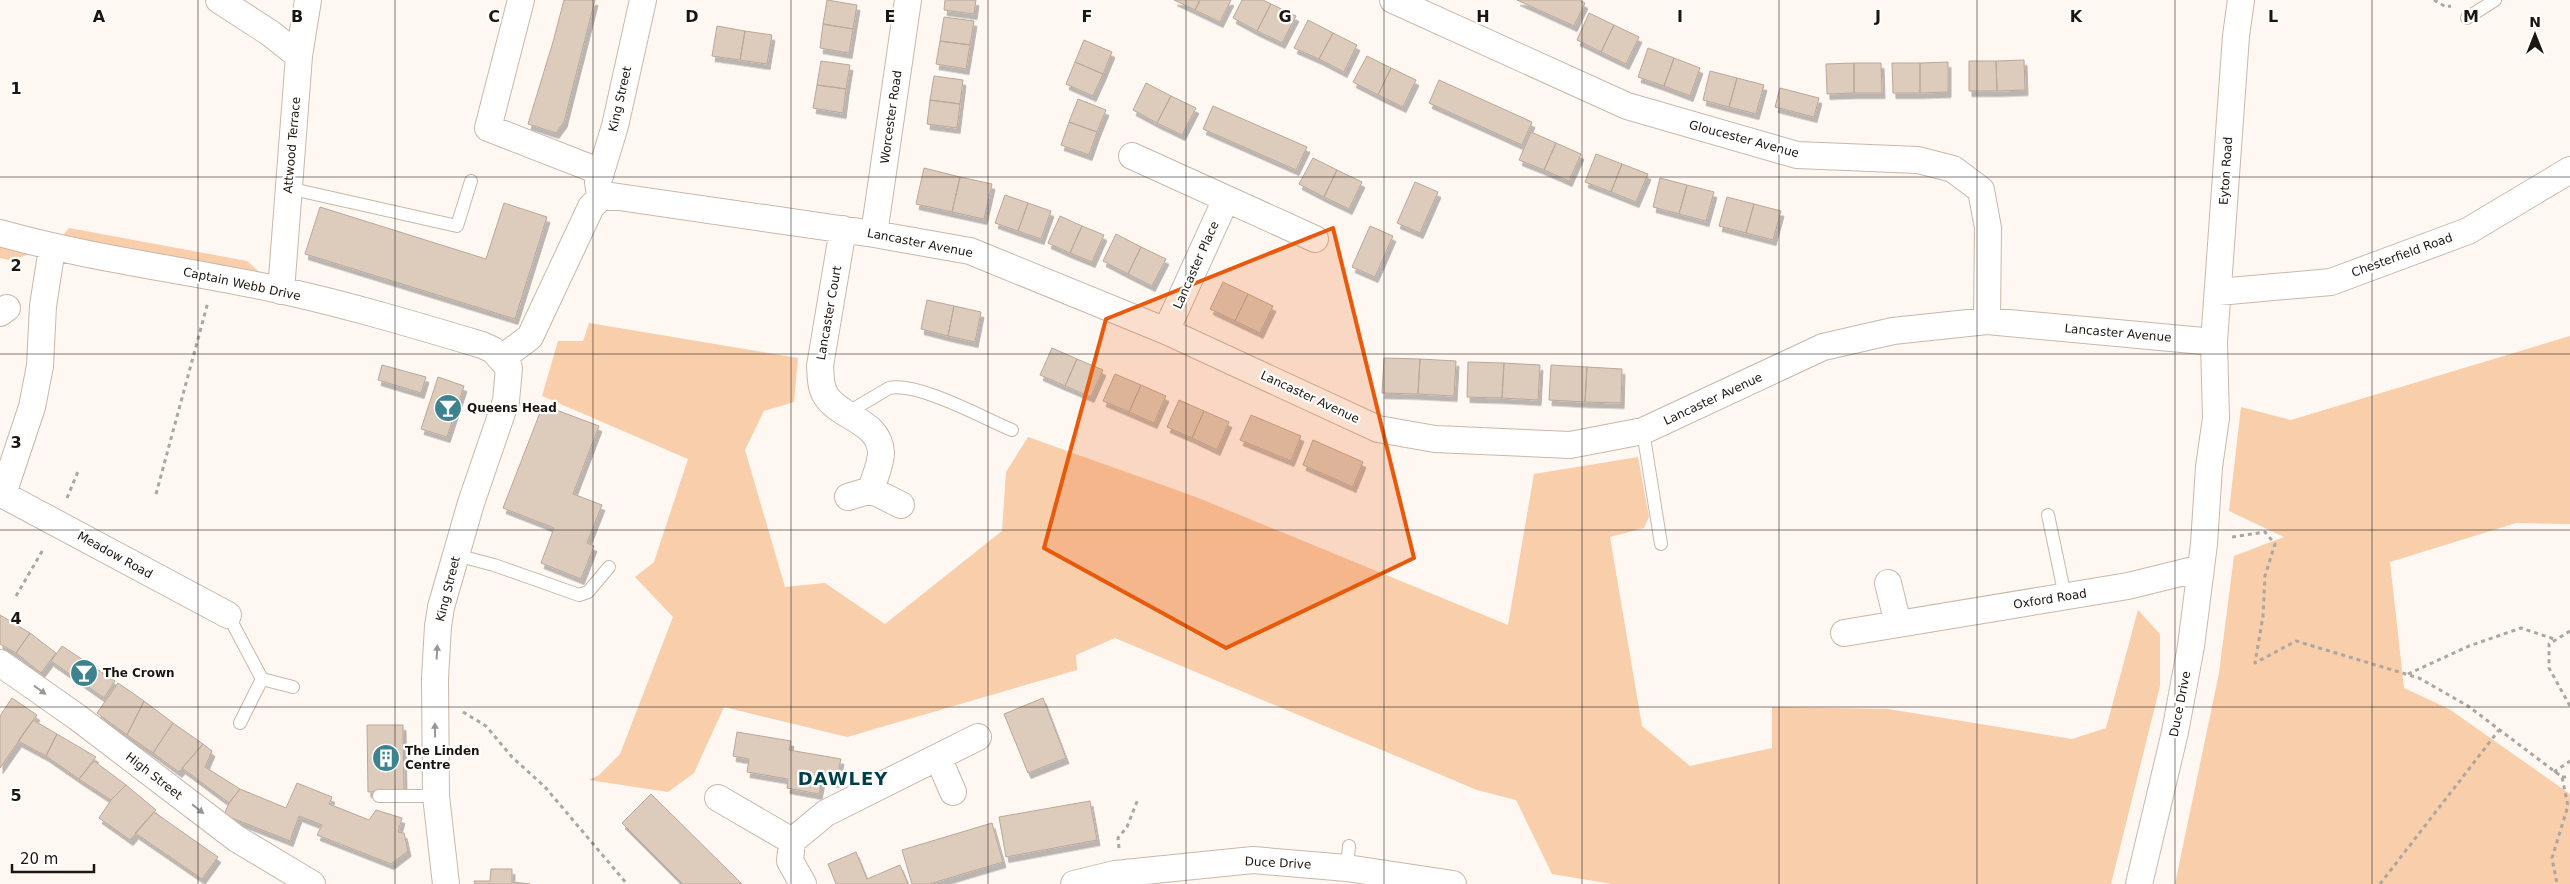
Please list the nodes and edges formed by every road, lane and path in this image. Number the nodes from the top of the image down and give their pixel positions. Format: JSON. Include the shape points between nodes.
{"nodes":[{"id":1,"x":219,"y":0,"type":"edge"},
{"id":2,"x":308,"y":0,"type":"edge"},
{"id":3,"x":521,"y":0,"type":"edge"},
{"id":4,"x":643,"y":0,"type":"edge"},
{"id":5,"x":908,"y":0,"type":"edge"},
{"id":6,"x":1393,"y":0,"type":"edge"},
{"id":7,"x":2241,"y":0,"type":"edge"},
{"id":8,"x":2494,"y":0,"type":"edge"},
{"id":9,"x":2467,"y":18,"type":"dead end"},
{"id":10,"x":299,"y":56,"type":"junction"},
{"id":11,"x":1132,"y":156,"type":"dead end"},
{"id":12,"x":2570,"y":170,"type":"edge"},
{"id":13,"x":602,"y":172,"type":"junction"},
{"id":14,"x":471,"y":181,"type":"dead end"},
{"id":15,"x":288,"y":188,"type":"junction"},
{"id":16,"x":600,"y":198,"type":"junction"},
{"id":17,"x":1226,"y":199,"type":"junction"},
{"id":18,"x":843,"y":229,"type":"junction"},
{"id":19,"x":0,"y":233,"type":"edge"},
{"id":20,"x":874,"y":234,"type":"junction"},
{"id":21,"x":1315,"y":239,"type":"dead end"},
{"id":22,"x":52,"y":248,"type":"junction"},
{"id":23,"x":214,"y":277,"type":"junction"},
{"id":24,"x":281,"y":291,"type":"junction"},
{"id":25,"x":2218,"y":292,"type":"junction"},
{"id":26,"x":1987,"y":321,"type":"junction"},
{"id":27,"x":1166,"y":330,"type":"junction"},
{"id":28,"x":2214,"y":342,"type":"junction"},
{"id":29,"x":492,"y":352,"type":"junction"},
{"id":30,"x":847,"y":413,"type":"junction"},
{"id":31,"x":1012,"y":430,"type":"dead end"},
{"id":32,"x":1643,"y":431,"type":"junction"},
{"id":33,"x":1,"y":493,"type":"edge"},
{"id":34,"x":156,"y":494,"type":"dead end"},
{"id":35,"x":901,"y":505,"type":"dead end"},
{"id":36,"x":2048,"y":515,"type":"dead end"},
{"id":37,"x":44,"y":516,"type":"junction"},
{"id":38,"x":1661,"y":544,"type":"dead end"},
{"id":39,"x":2204,"y":545,"type":"junction"},
{"id":40,"x":456,"y":555,"type":"junction"},
{"id":41,"x":609,"y":567,"type":"dead end"},
{"id":42,"x":1888,"y":583,"type":"dead end"},
{"id":43,"x":16,"y":596,"type":"dead end"},
{"id":44,"x":2065,"y":596,"type":"junction"},
{"id":45,"x":228,"y":615,"type":"joint"},
{"id":46,"x":1898,"y":624,"type":"junction"},
{"id":47,"x":2570,"y":631,"type":"edge"},
{"id":48,"x":1844,"y":633,"type":"dead end"},
{"id":49,"x":2557,"y":640,"type":"junction"},
{"id":50,"x":0,"y":663,"type":"edge"},
{"id":51,"x":2407,"y":674,"type":"junction"},
{"id":52,"x":262,"y":680,"type":"junction"},
{"id":53,"x":293,"y":687,"type":"dead end"},
{"id":54,"x":2570,"y":706,"type":"edge"},
{"id":55,"x":461,"y":711,"type":"dead end"},
{"id":56,"x":240,"y":723,"type":"dead end"},
{"id":57,"x":2499,"y":730,"type":"junction"},
{"id":58,"x":978,"y":737,"type":"dead end"},
{"id":59,"x":938,"y":757,"type":"junction"},
{"id":60,"x":2570,"y":761,"type":"edge"},
{"id":61,"x":2554,"y":772,"type":"junction"},
{"id":62,"x":2570,"y":777,"type":"edge"},
{"id":63,"x":2562,"y":778,"type":"junction"},
{"id":64,"x":953,"y":792,"type":"dead end"},
{"id":65,"x":379,"y":796,"type":"dead end"},
{"id":66,"x":436,"y":796,"type":"junction"},
{"id":67,"x":718,"y":798,"type":"dead end"},
{"id":68,"x":1138,"y":800,"type":"dead end"},
{"id":69,"x":792,"y":841,"type":"junction"},
{"id":70,"x":1121,"y":874,"type":"junction"},
{"id":71,"x":312,"y":884,"type":"edge"},
{"id":72,"x":446,"y":884,"type":"edge"},
{"id":73,"x":627,"y":884,"type":"edge"},
{"id":74,"x":803,"y":884,"type":"edge"},
{"id":75,"x":1074,"y":884,"type":"edge"},
{"id":76,"x":1453,"y":884,"type":"edge"},
{"id":77,"x":2139,"y":884,"type":"edge"},
{"id":78,"x":2380,"y":884,"type":"edge"},
{"id":79,"x":2557,"y":884,"type":"edge"}],
"edges":[{"from":1,"to":10,"type":"street"},
{"from":2,"to":10,"type":"street","name":"Attwood Terrace"},
{"from":3,"to":13,"type":"street","via":[[488,128]]},
{"from":4,"to":13,"type":"street","name":"King Street"},
{"from":5,"to":20,"type":"street","name":"Worcester Road"},
{"from":6,"to":26,"type":"street","name":"Gloucester Avenue","via":[[1627,106],[1797,155],[1918,160],[1953,169],[1981,190],[1988,228]]},
{"from":7,"to":25,"type":"street","name":"Eyton Road"},
{"from":8,"to":9,"type":"lane"},
{"from":10,"to":15,"type":"street","name":"Attwood Terrace"},
{"from":11,"to":17,"type":"street"},
{"from":12,"to":25,"type":"street","name":"Chesterfield Road","via":[[2468,231],[2330,282]]},
{"from":13,"to":16,"type":"street","name":"King Street","via":[[598,182]]},
{"from":14,"to":15,"type":"lane","via":[[457,226]]},
{"from":15,"to":24,"type":"street","name":"Attwood Terrace"},
{"from":16,"to":18,"type":"street","name":"Lancaster Avenue","via":[[612,196]]},
{"from":16,"to":29,"type":"street","via":[[591,207],[530,337]]},
{"from":17,"to":21,"type":"street"},
{"from":17,"to":27,"type":"street","name":"Lancaster Place"},
{"from":18,"to":20,"type":"street","name":"Lancaster Avenue"},
{"from":18,"to":30,"type":"street","name":"Lancaster Court","via":[[820,366],[825,396]]},
{"from":19,"to":22,"type":"street","name":"Captain Webb Drive"},
{"from":20,"to":27,"type":"street","name":"Lancaster Avenue","via":[[970,251]]},
{"from":22,"to":23,"type":"street","name":"Captain Webb Drive"},
{"from":22,"to":33,"type":"street","name":"Meadow Road","via":[[43,306],[40,366],[32,407]]},
{"from":23,"to":24,"type":"street","name":"Captain Webb Drive"},
{"from":23,"to":34,"type":"path"},
{"from":24,"to":29,"type":"street","name":"Captain Webb Drive","via":[[390,318]]},
{"from":25,"to":28,"type":"street","name":"Eyton Road"},
{"from":26,"to":28,"type":"street","name":"Lancaster Avenue"},
{"from":26,"to":32,"type":"street","name":"Lancaster Avenue","via":[[1893,332],[1823,347]]},
{"from":27,"to":32,"type":"street","name":"Lancaster Avenue","via":[[1378,428],[1434,439],[1570,446]]},
{"from":28,"to":39,"type":"street","via":[[2216,418]]},
{"from":29,"to":40,"type":"street","name":"King Street","via":[[509,368],[506,401]]},
{"from":30,"to":31,"type":"lane","via":[[897,386],[920,390]]},
{"from":30,"to":35,"type":"street","name":"Lancaster Court","via":[[868,427],[878,440],[881,453],[859,494]]},
{"from":32,"to":38,"type":"lane"},
{"from":33,"to":37,"type":"street","name":"Meadow Road"},
{"from":36,"to":44,"type":"lane"},
{"from":37,"to":43,"type":"path","via":[[40,531],[50,539]]},
{"from":37,"to":45,"type":"street","name":"Meadow Road"},
{"from":39,"to":44,"type":"street","name":"Oxford Road","via":[[2128,586]]},
{"from":39,"to":51,"type":"path","via":[[2236,535],[2264,532],[2275,544],[2264,576],[2263,616],[2255,662],[2296,640]]},
{"from":39,"to":77,"type":"street","name":"Duce Drive","via":[[2191,646],[2175,732]]},
{"from":40,"to":41,"type":"lane","via":[[580,595],[588,592]]},
{"from":66,"to":40,"type":"street","name":"King Street","one_way":true,"via":[[438,626]]},
{"from":42,"to":46,"type":"street"},
{"from":44,"to":46,"type":"street","name":"Oxford Road"},
{"from":45,"to":52,"type":"lane"},
{"from":46,"to":48,"type":"street","name":"Oxford Road"},
{"from":47,"to":49,"type":"path"},
{"from":49,"to":51,"type":"path","via":[[2521,628],[2469,646]]},
{"from":49,"to":54,"type":"path","via":[[2549,644],[2548,668]]},
{"from":50,"to":71,"type":"street","name":"High Street","one_way":true,"via":[[78,717],[237,839]]},
{"from":51,"to":57,"type":"path","via":[[2468,706]]},
{"from":52,"to":53,"type":"lane"},
{"from":52,"to":56,"type":"lane"},
{"from":55,"to":73,"type":"path","via":[[486,726],[512,757],[545,787]]},
{"from":57,"to":61,"type":"path"},
{"from":57,"to":78,"type":"path"},
{"from":58,"to":59,"type":"street"},
{"from":59,"to":64,"type":"street"},
{"from":59,"to":69,"type":"street","via":[[826,813]]},
{"from":60,"to":61,"type":"path"},
{"from":61,"to":63,"type":"path"},
{"from":62,"to":63,"type":"path"},
{"from":63,"to":79,"type":"path","via":[[2568,806],[2552,858]]},
{"from":65,"to":66,"type":"lane"},
{"from":66,"to":72,"type":"street","name":"King Street"},
{"from":67,"to":69,"type":"street"},
{"from":68,"to":70,"type":"path","via":[[1127,827],[1118,838]]},
{"from":69,"to":74,"type":"street","via":[[790,861]]},
{"from":70,"to":75,"type":"street","name":"Duce Drive"},
{"from":70,"to":76,"type":"street","name":"Duce Drive","via":[[1253,860],[1348,857]]}]}
